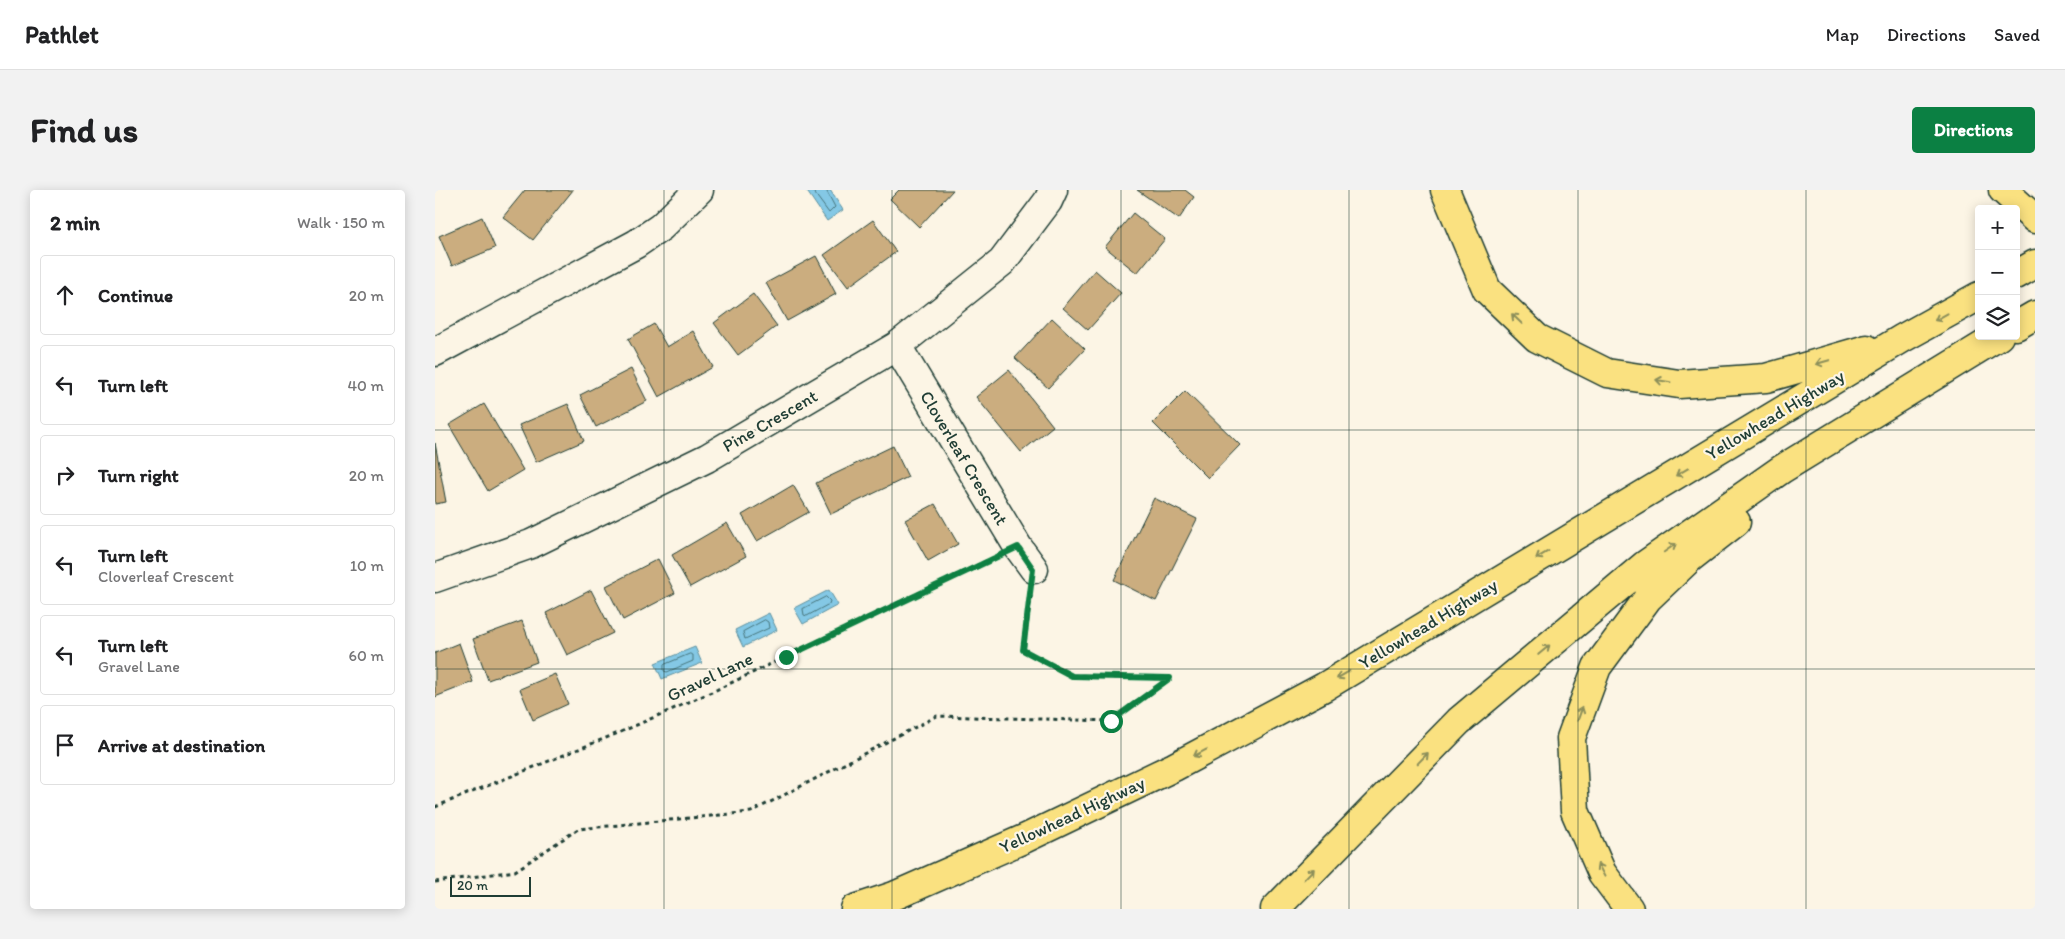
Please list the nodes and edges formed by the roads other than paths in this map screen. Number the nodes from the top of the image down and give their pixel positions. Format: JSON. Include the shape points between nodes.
{"nodes":[{"id":1,"x":699,"y":190,"type":"edge"},
{"id":2,"x":1053,"y":190,"type":"edge"},
{"id":3,"x":1445,"y":190,"type":"edge"},
{"id":4,"x":1456,"y":190,"type":"edge"},
{"id":5,"x":2003,"y":190,"type":"edge"},
{"id":6,"x":2035,"y":219,"type":"edge"},
{"id":7,"x":1462,"y":232,"type":"junction"},
{"id":8,"x":2035,"y":264,"type":"edge"},
{"id":9,"x":2020,"y":273,"type":"edge"},
{"id":10,"x":1975,"y":298,"type":"edge"},
{"id":11,"x":2035,"y":315,"type":"edge"},
{"id":12,"x":2020,"y":324,"type":"edge"},
{"id":13,"x":1903,"y":338,"type":"junction"},
{"id":14,"x":1993,"y":340,"type":"edge"},
{"id":15,"x":897,"y":346,"type":"junction"},
{"id":16,"x":435,"y":352,"type":"edge"},
{"id":17,"x":1931,"y":378,"type":"junction"},
{"id":18,"x":1033,"y":569,"type":"road end"},
{"id":19,"x":435,"y":578,"type":"edge"},
{"id":20,"x":855,"y":909,"type":"edge"},
{"id":21,"x":1275,"y":909,"type":"edge"},
{"id":22,"x":1629,"y":909,"type":"edge"}],
"edges":[{"from":1,"to":16,"type":"street","via":[[661,227],[636,244]]},
{"from":2,"to":15,"type":"street","name":"Pine Crescent","via":[[1003,262]]},
{"from":3,"to":7,"type":"main road"},
{"from":4,"to":7,"type":"main road"},
{"from":5,"to":6,"type":"main road"},
{"from":13,"to":7,"type":"main road","one_way":true,"via":[[1766,378],[1679,384],[1607,373],[1537,338],[1487,290]]},
{"from":8,"to":9,"type":"main road"},
{"from":10,"to":13,"type":"main road","name":"Yellowhead Highway","one_way":true},
{"from":11,"to":12,"type":"main road"},
{"from":13,"to":20,"type":"main road","name":"Yellowhead Highway","one_way":true,"via":[[1316,691],[1174,767],[1043,830],[894,896]]},
{"from":14,"to":17,"type":"main road"},
{"from":15,"to":18,"type":"street","name":"Cloverleaf Crescent"},
{"from":15,"to":19,"type":"street","name":"Pine Crescent","via":[[707,458],[531,544]]},
{"from":21,"to":17,"type":"main road","one_way":true,"via":[[1459,721],[1645,565],[1782,469]]},
{"from":22,"to":17,"type":"main road","one_way":true,"via":[[1601,873],[1575,811],[1571,738],[1597,667],[1648,598],[1691,558],[1787,482]]}]}
